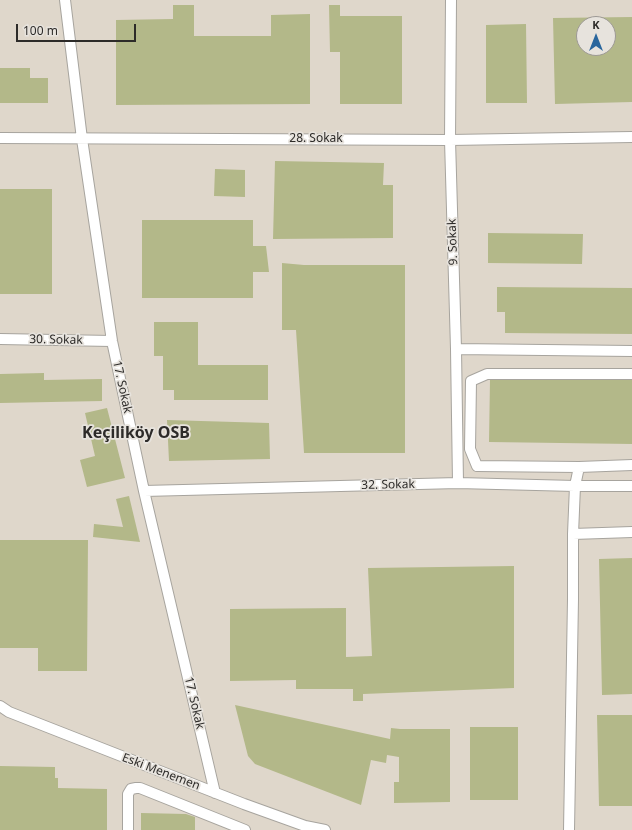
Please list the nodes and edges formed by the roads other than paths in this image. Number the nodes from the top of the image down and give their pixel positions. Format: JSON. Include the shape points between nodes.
{"nodes":[{"id":1,"x":65,"y":0,"type":"edge"},
{"id":2,"x":451,"y":0,"type":"edge"},
{"id":3,"x":632,"y":137,"type":"edge"},
{"id":4,"x":0,"y":138,"type":"edge"},
{"id":5,"x":82,"y":138,"type":"junction"},
{"id":6,"x":450,"y":140,"type":"junction"},
{"id":7,"x":0,"y":339,"type":"edge"},
{"id":8,"x":112,"y":341,"type":"junction"},
{"id":9,"x":456,"y":349,"type":"junction"},
{"id":10,"x":632,"y":351,"type":"edge"},
{"id":11,"x":632,"y":374,"type":"edge"},
{"id":12,"x":632,"y":465,"type":"edge"},
{"id":13,"x":579,"y":467,"type":"junction"},
{"id":14,"x":458,"y":483,"type":"junction"},
{"id":15,"x":575,"y":486,"type":"junction"},
{"id":16,"x":632,"y":486,"type":"edge"},
{"id":17,"x":144,"y":491,"type":"junction"},
{"id":18,"x":632,"y":532,"type":"edge"},
{"id":19,"x":573,"y":534,"type":"junction"},
{"id":20,"x":0,"y":706,"type":"edge"},
{"id":21,"x":215,"y":793,"type":"junction"},
{"id":22,"x":128,"y":830,"type":"edge"},
{"id":23,"x":245,"y":830,"type":"edge"},
{"id":24,"x":326,"y":830,"type":"edge"},
{"id":25,"x":569,"y":830,"type":"edge"}],
"edges":[{"from":1,"to":5,"type":"street","name":"17. Sokak"},
{"from":2,"to":6,"type":"street","name":"9. Sokak"},
{"from":3,"to":6,"type":"street","name":"28. Sokak"},
{"from":4,"to":5,"type":"street","name":"28. Sokak"},
{"from":5,"to":6,"type":"street","name":"28. Sokak"},
{"from":5,"to":8,"type":"street","name":"17. Sokak"},
{"from":6,"to":9,"type":"street","name":"9. Sokak"},
{"from":7,"to":8,"type":"street","name":"30. Sokak"},
{"from":8,"to":17,"type":"street","name":"17. Sokak"},
{"from":9,"to":10,"type":"street"},
{"from":9,"to":14,"type":"street","name":"9. Sokak"},
{"from":11,"to":13,"type":"street","via":[[487,374],[471,381],[470,449],[476,466]]},
{"from":12,"to":13,"type":"street"},
{"from":13,"to":15,"type":"street"},
{"from":14,"to":15,"type":"street","name":"32. Sokak"},
{"from":14,"to":17,"type":"street","name":"32. Sokak"},
{"from":15,"to":16,"type":"street","name":"32. Sokak"},
{"from":15,"to":19,"type":"street"},
{"from":17,"to":21,"type":"street","name":"17. Sokak"},
{"from":18,"to":19,"type":"street"},
{"from":19,"to":25,"type":"street"},
{"from":20,"to":21,"type":"street","name":"Eski Menemen","via":[[9,712]]},
{"from":21,"to":24,"type":"street","name":"Eski Menemen","via":[[305,826]]},
{"from":22,"to":23,"type":"street","via":[[128,794],[129,790],[136,788]]}]}
